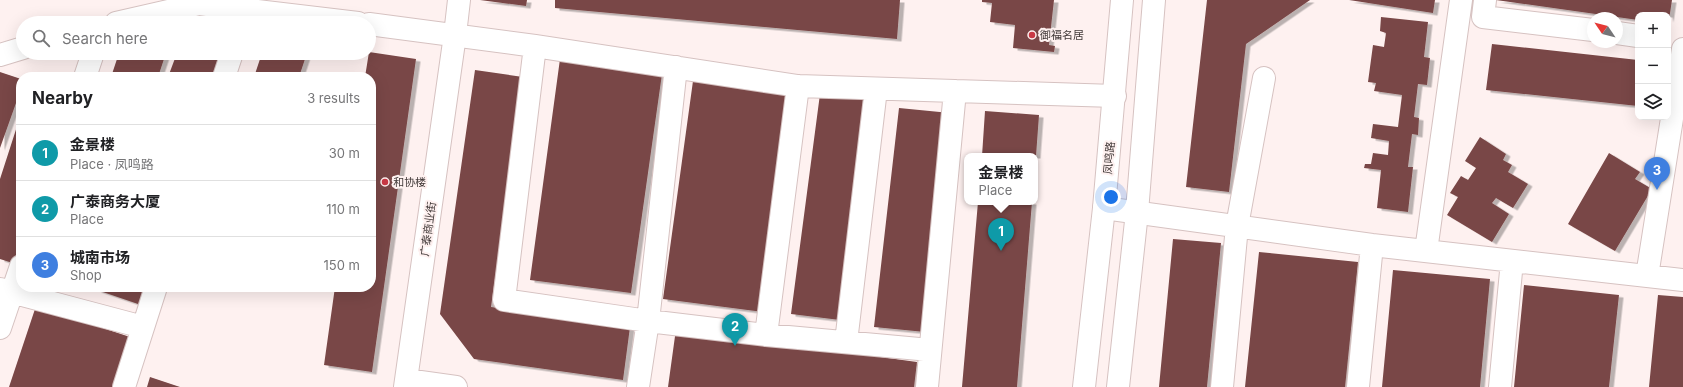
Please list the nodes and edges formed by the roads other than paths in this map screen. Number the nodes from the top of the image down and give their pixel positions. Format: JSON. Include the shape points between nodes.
{"nodes":[{"id":1,"x":459,"y":0,"type":"edge"},
{"id":2,"x":1122,"y":0,"type":"edge"},
{"id":3,"x":1154,"y":0,"type":"edge"},
{"id":4,"x":1461,"y":0,"type":"edge"},
{"id":5,"x":1485,"y":0,"type":"edge"},
{"id":6,"x":147,"y":16,"type":"edge"},
{"id":7,"x":244,"y":16,"type":"edge"},
{"id":8,"x":376,"y":25,"type":"edge"},
{"id":9,"x":1587,"y":29,"type":"edge"},
{"id":10,"x":1623,"y":34,"type":"edge"},
{"id":11,"x":455,"y":35,"type":"junction"},
{"id":12,"x":1635,"y":36,"type":"edge"},
{"id":13,"x":1671,"y":39,"type":"edge"},
{"id":14,"x":1683,"y":41,"type":"edge"},
{"id":15,"x":536,"y":46,"type":"junction"},
{"id":16,"x":1683,"y":49,"type":"edge"},
{"id":17,"x":16,"y":50,"type":"edge"},
{"id":18,"x":0,"y":55,"type":"edge"},
{"id":19,"x":91,"y":60,"type":"edge"},
{"id":20,"x":230,"y":60,"type":"edge"},
{"id":21,"x":676,"y":67,"type":"junction"},
{"id":22,"x":87,"y":72,"type":"edge"},
{"id":23,"x":226,"y":72,"type":"edge"},
{"id":24,"x":1264,"y":78,"type":"dead end"},
{"id":25,"x":798,"y":86,"type":"junction"},
{"id":26,"x":876,"y":89,"type":"junction"},
{"id":27,"x":955,"y":91,"type":"junction"},
{"id":28,"x":1115,"y":96,"type":"junction"},
{"id":29,"x":1104,"y":208,"type":"junction"},
{"id":30,"x":1137,"y":212,"type":"junction"},
{"id":31,"x":1236,"y":226,"type":"junction"},
{"id":32,"x":1372,"y":245,"type":"junction"},
{"id":33,"x":1426,"y":251,"type":"junction"},
{"id":34,"x":1512,"y":261,"type":"junction"},
{"id":35,"x":16,"y":274,"type":"edge"},
{"id":36,"x":1647,"y":276,"type":"junction"},
{"id":37,"x":1683,"y":280,"type":"edge"},
{"id":38,"x":6,"y":290,"type":"edge"},
{"id":39,"x":154,"y":292,"type":"edge"},
{"id":40,"x":648,"y":321,"type":"junction"},
{"id":41,"x":143,"y":327,"type":"junction"},
{"id":42,"x":0,"y":328,"type":"edge"},
{"id":43,"x":766,"y":335,"type":"junction"},
{"id":44,"x":846,"y":342,"type":"junction"},
{"id":45,"x":930,"y":350,"type":"junction"},
{"id":46,"x":406,"y":383,"type":"edge"},
{"id":47,"x":124,"y":387,"type":"edge"},
{"id":48,"x":456,"y":387,"type":"edge"},
{"id":49,"x":638,"y":387,"type":"edge"},
{"id":50,"x":927,"y":387,"type":"edge"},
{"id":51,"x":1084,"y":387,"type":"edge"},
{"id":52,"x":1118,"y":387,"type":"edge"},
{"id":53,"x":1222,"y":387,"type":"edge"},
{"id":54,"x":1358,"y":387,"type":"edge"},
{"id":55,"x":1500,"y":387,"type":"edge"}],
"edges":[{"from":1,"to":11,"type":"street","name":"广泰商业街"},
{"from":2,"to":28,"type":"street","name":"凤鸣路"},
{"from":3,"to":30,"type":"street"},
{"from":4,"to":33,"type":"street"},
{"from":5,"to":9,"type":"street","via":[[1482,17]]},
{"from":6,"to":7,"type":"street","via":[[199,4]]},
{"from":8,"to":11,"type":"street"},
{"from":10,"to":12,"type":"street"},
{"from":11,"to":15,"type":"street"},
{"from":11,"to":46,"type":"street","name":"广泰商业街"},
{"from":13,"to":14,"type":"street"},
{"from":15,"to":21,"type":"street"},
{"from":15,"to":40,"type":"street","via":[[504,300]]},
{"from":16,"to":36,"type":"street"},
{"from":17,"to":18,"type":"street"},
{"from":19,"to":22,"type":"street"},
{"from":20,"to":23,"type":"street"},
{"from":21,"to":25,"type":"street"},
{"from":21,"to":40,"type":"street"},
{"from":24,"to":31,"type":"street"},
{"from":25,"to":26,"type":"street"},
{"from":25,"to":43,"type":"street"},
{"from":26,"to":27,"type":"street"},
{"from":26,"to":44,"type":"street"},
{"from":27,"to":28,"type":"street"},
{"from":27,"to":45,"type":"street"},
{"from":28,"to":29,"type":"street","name":"凤鸣路"},
{"from":29,"to":30,"type":"street"},
{"from":29,"to":51,"type":"street","name":"凤鸣路"},
{"from":30,"to":31,"type":"street"},
{"from":30,"to":52,"type":"street"},
{"from":31,"to":32,"type":"street"},
{"from":31,"to":53,"type":"street"},
{"from":32,"to":33,"type":"street"},
{"from":32,"to":54,"type":"street"},
{"from":33,"to":34,"type":"street"},
{"from":34,"to":36,"type":"street"},
{"from":34,"to":55,"type":"street"},
{"from":35,"to":38,"type":"street"},
{"from":36,"to":37,"type":"street"},
{"from":38,"to":41,"type":"street"},
{"from":38,"to":42,"type":"street"},
{"from":39,"to":41,"type":"street"},
{"from":40,"to":43,"type":"street"},
{"from":40,"to":49,"type":"street"},
{"from":41,"to":47,"type":"street"},
{"from":43,"to":44,"type":"street"},
{"from":44,"to":45,"type":"street"},
{"from":45,"to":50,"type":"street"},
{"from":46,"to":48,"type":"street"}]}
